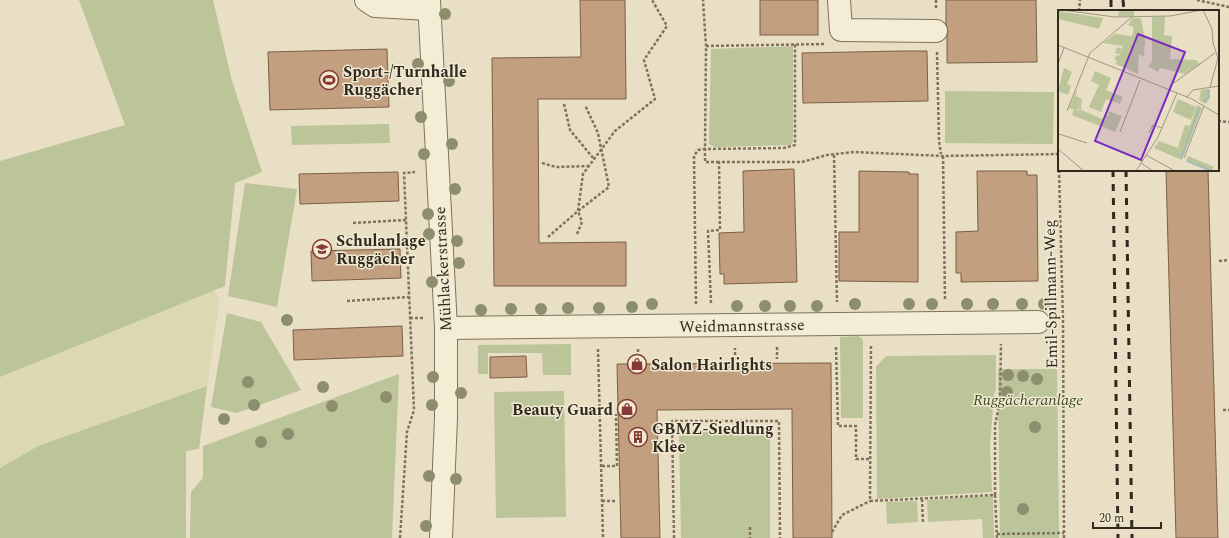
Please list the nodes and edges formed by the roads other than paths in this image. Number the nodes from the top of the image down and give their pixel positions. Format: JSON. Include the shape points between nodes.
{"nodes":[{"id":1,"x":366,"y":0,"type":"edge"},
{"id":2,"x":839,"y":0,"type":"edge"},
{"id":3,"x":429,"y":5,"type":"edge"},
{"id":4,"x":936,"y":31,"type":"road end"},
{"id":5,"x":1038,"y":322,"type":"dead end"},
{"id":6,"x":446,"y":328,"type":"junction"},
{"id":7,"x":441,"y":538,"type":"edge"}],
"edges":[{"from":1,"to":3,"type":"street","via":[[375,6]]},
{"from":2,"to":4,"type":"street","via":[[841,30]]},
{"from":3,"to":6,"type":"street","name":"Mühlackerstrasse"},
{"from":5,"to":6,"type":"street","name":"Weidmannstrasse"},
{"from":6,"to":7,"type":"street","name":"Mühlackerstrasse","via":[[446,418]]}]}
